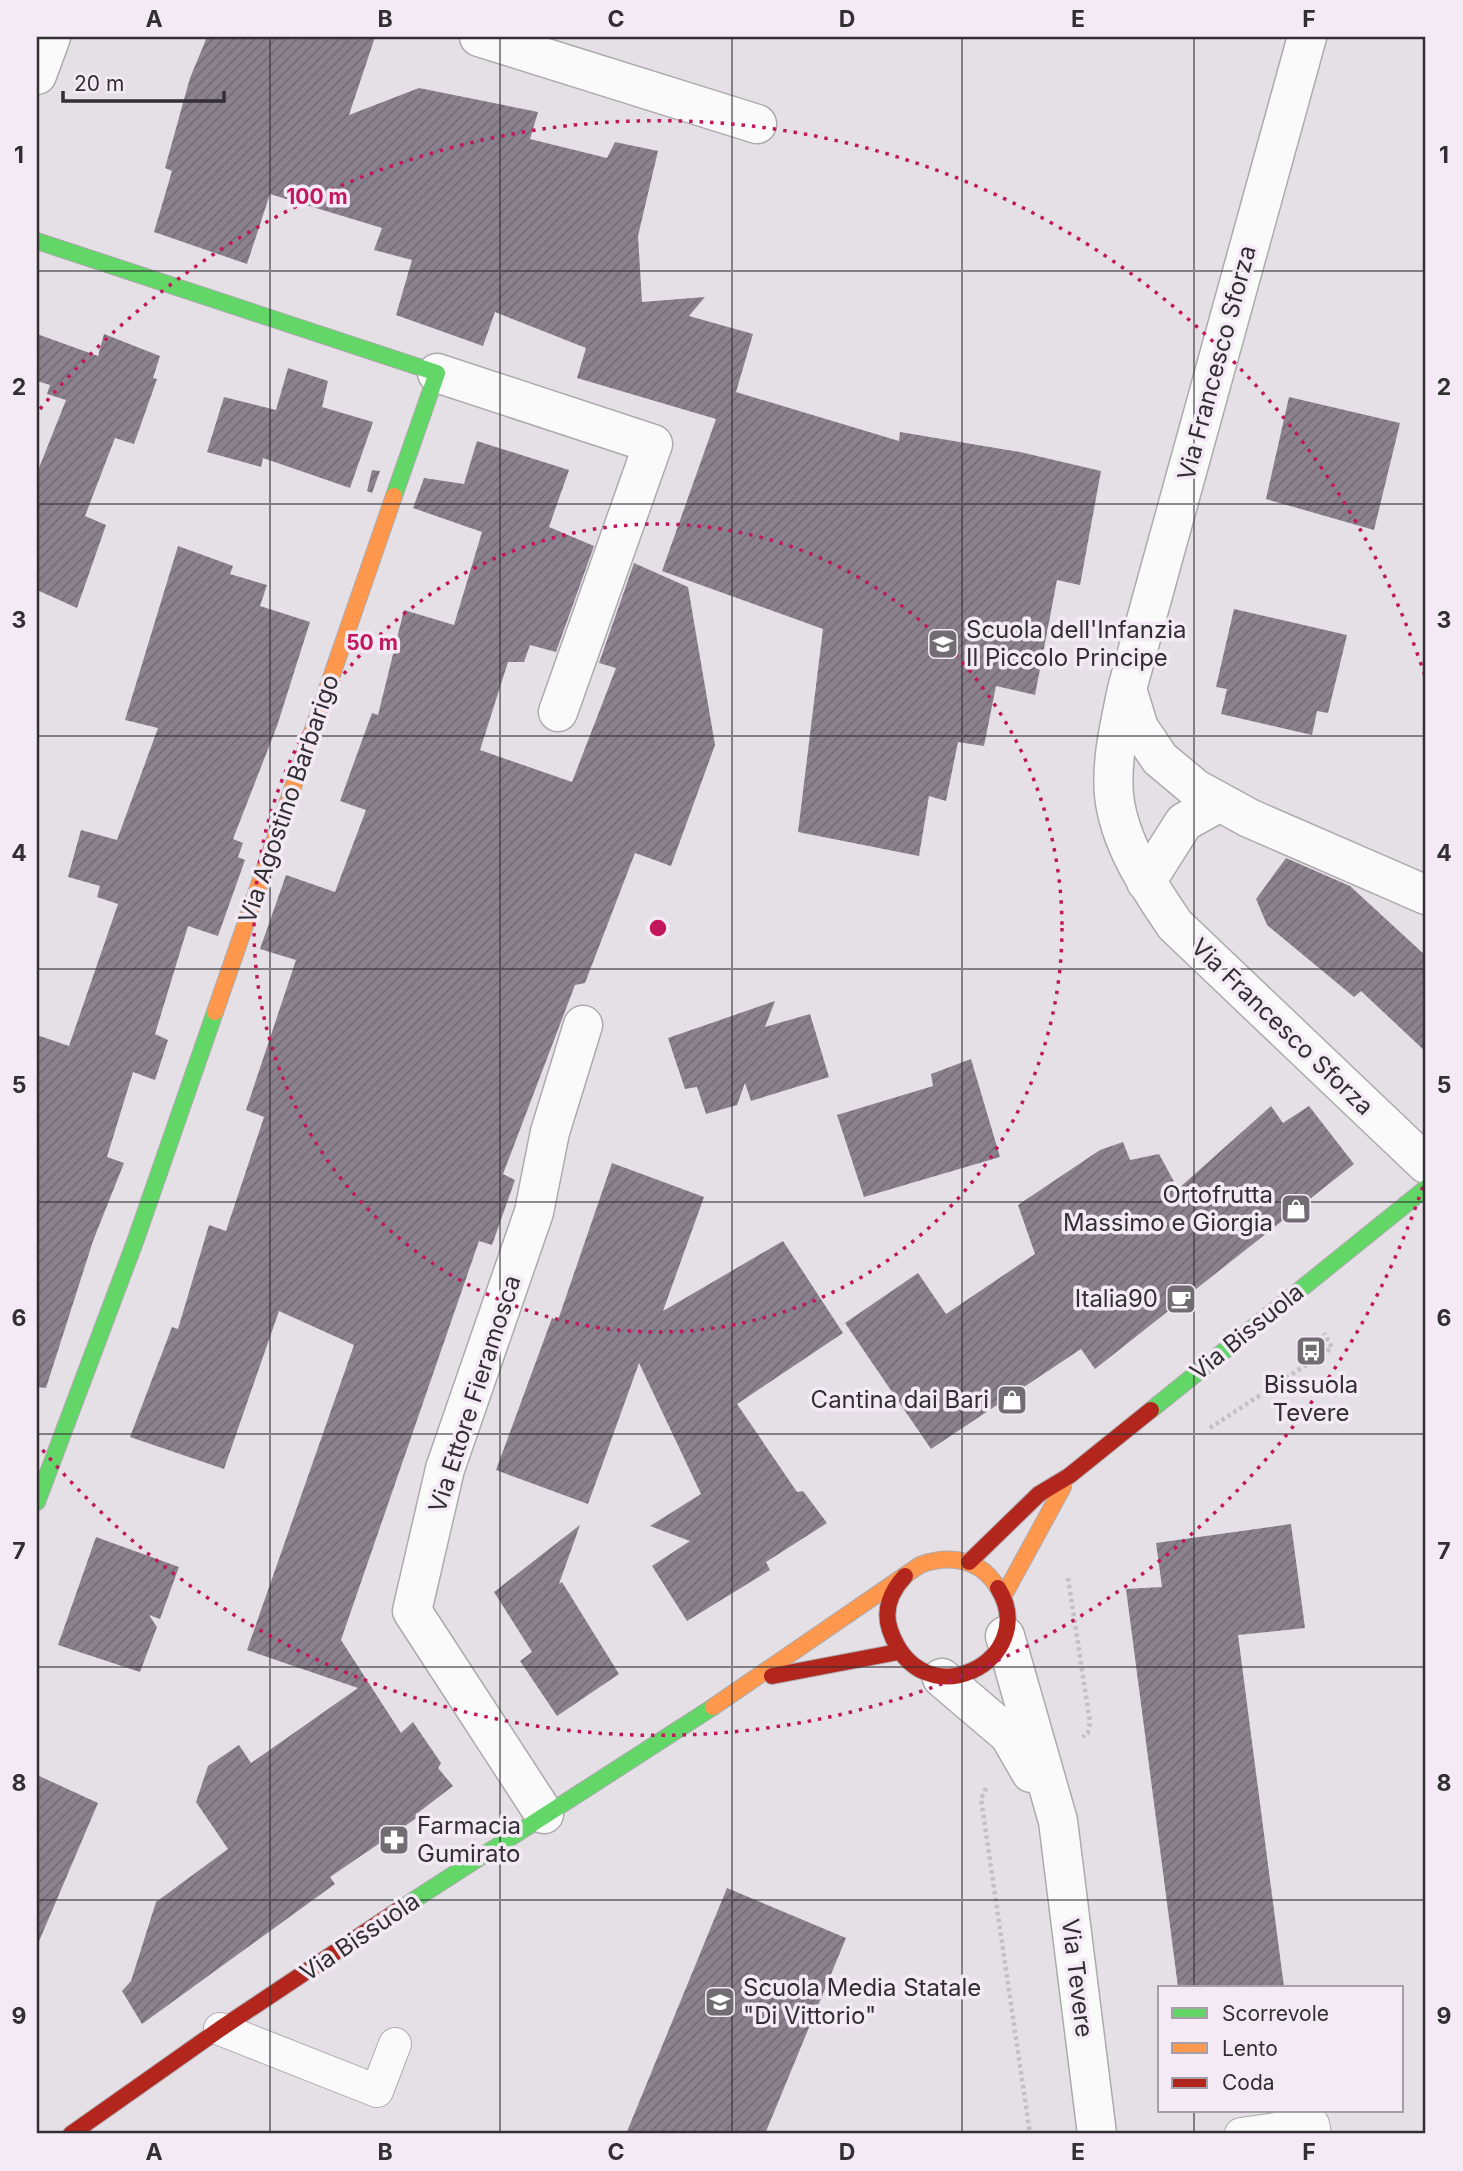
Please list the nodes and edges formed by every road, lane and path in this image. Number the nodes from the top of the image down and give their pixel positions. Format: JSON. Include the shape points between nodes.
{"nodes":[{"id":1,"x":51,"y":37,"type":"edge"},
{"id":2,"x":479,"y":37,"type":"edge"},
{"id":3,"x":1307,"y":37,"type":"edge"},
{"id":4,"x":37,"y":75,"type":"edge"},
{"id":5,"x":757,"y":124,"type":"dead end"},
{"id":6,"x":37,"y":241,"type":"edge"},
{"id":7,"x":437,"y":373,"type":"junction"},
{"id":8,"x":1127,"y":688,"type":"junction"},
{"id":9,"x":558,"y":712,"type":"dead end"},
{"id":10,"x":1220,"y":802,"type":"junction"},
{"id":11,"x":1146,"y":883,"type":"junction"},
{"id":12,"x":1426,"y":895,"type":"edge"},
{"id":13,"x":583,"y":1025,"type":"dead end"},
{"id":14,"x":1426,"y":1164,"type":"edge"},
{"id":15,"x":1426,"y":1188,"type":"edge"},
{"id":16,"x":1318,"y":1323,"type":"dead end"},
{"id":17,"x":1206,"y":1430,"type":"dead end"},
{"id":18,"x":1069,"y":1476,"type":"junction"},
{"id":19,"x":37,"y":1502,"type":"edge"},
{"id":20,"x":969,"y":1562,"type":"junction"},
{"id":21,"x":1067,"y":1566,"type":"dead end"},
{"id":22,"x":905,"y":1576,"type":"junction"},
{"id":23,"x":1004,"y":1595,"type":"junction"},
{"id":24,"x":1005,"y":1636,"type":"junction"},
{"id":25,"x":898,"y":1652,"type":"junction"},
{"id":26,"x":760,"y":1678,"type":"junction"},
{"id":27,"x":942,"y":1678,"type":"junction"},
{"id":28,"x":1034,"y":1763,"type":"junction"},
{"id":29,"x":544,"y":1814,"type":"junction"},
{"id":30,"x":220,"y":2029,"type":"junction"},
{"id":31,"x":396,"y":2044,"type":"dead end"},
{"id":32,"x":71,"y":2134,"type":"edge"},
{"id":33,"x":1030,"y":2134,"type":"edge"},
{"id":34,"x":1097,"y":2134,"type":"edge"},
{"id":35,"x":1241,"y":2134,"type":"edge"},
{"id":36,"x":1315,"y":2134,"type":"edge"}],
"edges":[{"from":1,"to":4,"type":"street"},
{"from":2,"to":5,"type":"street"},
{"from":3,"to":8,"type":"street","name":"Via Francesco Sforza"},
{"from":6,"to":7,"type":"street"},
{"from":7,"to":9,"type":"street","via":[[653,444]]},
{"from":7,"to":19,"type":"street","name":"Via Agostino Barbarigo","via":[[135,1242]]},
{"from":8,"to":10,"type":"street","via":[[1139,729],[1160,759]]},
{"from":8,"to":11,"type":"street","name":"Via Francesco Sforza","via":[[1115,749],[1114,796]]},
{"from":10,"to":11,"type":"street","via":[[1184,822]]},
{"from":10,"to":12,"type":"street"},
{"from":11,"to":14,"type":"street","name":"Via Francesco Sforza","via":[[1175,926]]},
{"from":13,"to":29,"type":"street","name":"Via Ettore Fieramosca","via":[[550,1132],[534,1212],[445,1469],[412,1611]]},
{"from":15,"to":18,"type":"street","name":"Via Bissuola"},
{"from":16,"to":17,"type":"path","via":[[1332,1348]]},
{"from":18,"to":20,"type":"street","name":"Via Bissuola","via":[[1039,1494]]},
{"from":18,"to":23,"type":"street","name":"Via Bissuola"},
{"from":20,"to":22,"type":"street","name":"Via Bissuola","via":[[930,1560]]},
{"from":20,"to":23,"type":"street","via":[[990,1575]]},
{"from":21,"to":28,"type":"path","via":[[1090,1722],[1088,1733]]},
{"from":22,"to":25,"type":"street","via":[[889,1595],[890,1638]]},
{"from":22,"to":26,"type":"street","name":"Via Bissuola"},
{"from":23,"to":24,"type":"street"},
{"from":24,"to":27,"type":"street","via":[[997,1653],[979,1669]]},
{"from":24,"to":28,"type":"street","name":"Via Tevere"},
{"from":25,"to":26,"type":"street","name":"Via Bissuola"},
{"from":25,"to":27,"type":"street","via":[[913,1667]]},
{"from":26,"to":29,"type":"street","name":"Via Bissuola"},
{"from":27,"to":28,"type":"street","name":"Via Tevere","via":[[1009,1735]]},
{"from":28,"to":33,"type":"path","via":[[990,1784],[981,1799]]},
{"from":28,"to":34,"type":"street","name":"Via Tevere","via":[[1058,1821]]},
{"from":29,"to":30,"type":"street","name":"Via Bissuola"},
{"from":30,"to":31,"type":"lane","via":[[377,2091]]},
{"from":30,"to":32,"type":"street","name":"Via Bissuola"},
{"from":35,"to":36,"type":"lane","via":[[1313,2124]]}]}
